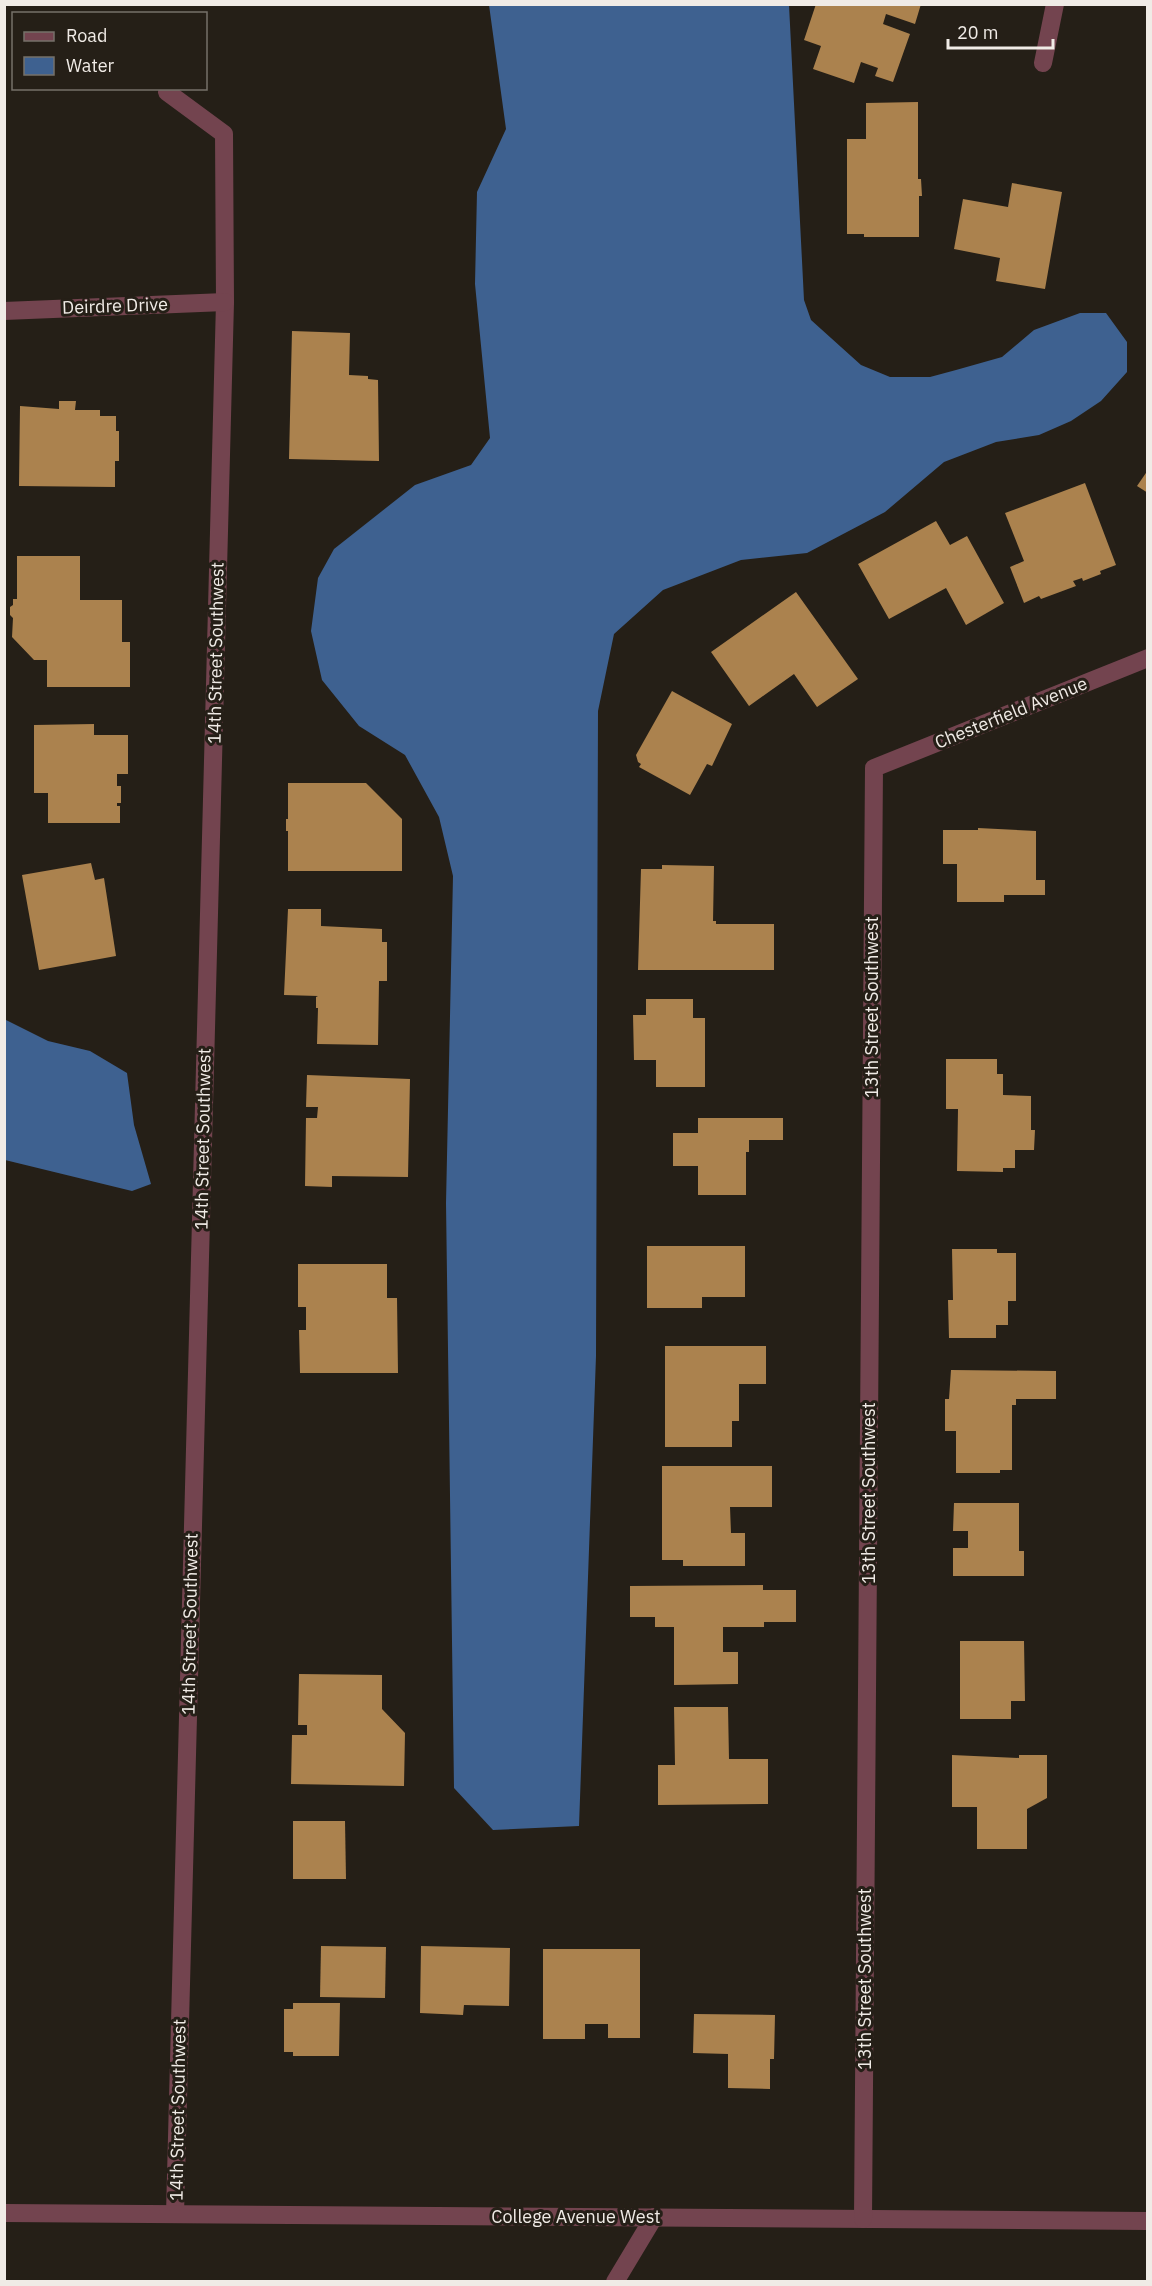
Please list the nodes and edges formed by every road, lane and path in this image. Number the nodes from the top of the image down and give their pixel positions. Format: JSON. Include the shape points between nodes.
{"nodes":[{"id":1,"x":1055,"y":4,"type":"edge"},
{"id":2,"x":1042,"y":63,"type":"dead end"},
{"id":3,"x":167,"y":92,"type":"dead end"},
{"id":4,"x":225,"y":302,"type":"junction"},
{"id":5,"x":4,"y":311,"type":"edge"},
{"id":6,"x":1148,"y":658,"type":"edge"},
{"id":7,"x":874,"y":768,"type":"joint"},
{"id":8,"x":4,"y":2213,"type":"edge"},
{"id":9,"x":175,"y":2214,"type":"junction"},
{"id":10,"x":654,"y":2217,"type":"junction"},
{"id":11,"x":863,"y":2219,"type":"junction"},
{"id":12,"x":1148,"y":2221,"type":"edge"},
{"id":13,"x":615,"y":2282,"type":"edge"}],
"edges":[{"from":1,"to":2,"type":"street"},
{"from":3,"to":4,"type":"street","name":"14th Street Southwest","via":[[224,134]]},
{"from":4,"to":5,"type":"street","name":"Deirdre Drive"},
{"from":4,"to":9,"type":"street","name":"14th Street Southwest"},
{"from":6,"to":7,"type":"street","name":"Chesterfield Avenue"},
{"from":7,"to":11,"type":"street","name":"13th Street Southwest"},
{"from":8,"to":9,"type":"street","name":"College Avenue West"},
{"from":9,"to":10,"type":"street","name":"College Avenue West"},
{"from":10,"to":11,"type":"street","name":"College Avenue West"},
{"from":10,"to":13,"type":"street"},
{"from":11,"to":12,"type":"street","name":"College Avenue West"}]}
